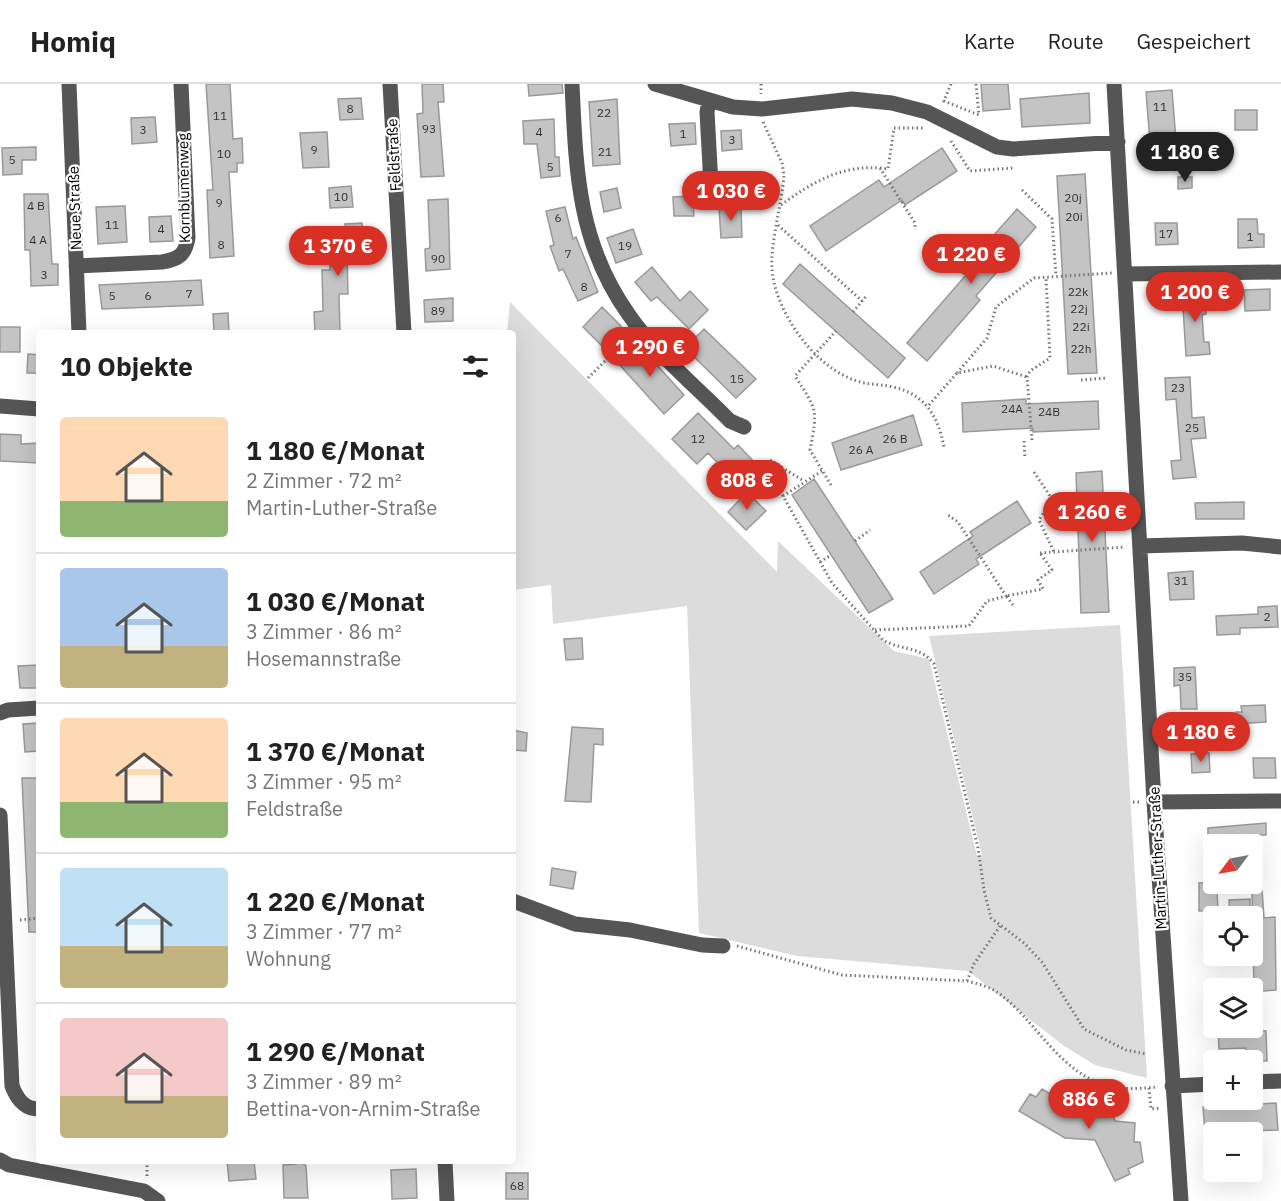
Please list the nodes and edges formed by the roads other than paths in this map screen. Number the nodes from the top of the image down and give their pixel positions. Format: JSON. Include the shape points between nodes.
{"nodes":[{"id":1,"x":69,"y":84,"type":"edge"},
{"id":2,"x":181,"y":84,"type":"edge"},
{"id":3,"x":390,"y":84,"type":"edge"},
{"id":4,"x":572,"y":84,"type":"edge"},
{"id":5,"x":655,"y":84,"type":"edge"},
{"id":6,"x":1114,"y":84,"type":"edge"},
{"id":7,"x":710,"y":101,"type":"junction"},
{"id":8,"x":1118,"y":142,"type":"junction"},
{"id":9,"x":711,"y":184,"type":"dead end"},
{"id":10,"x":76,"y":266,"type":"junction"},
{"id":11,"x":1281,"y":272,"type":"edge"},
{"id":12,"x":1125,"y":273,"type":"junction"},
{"id":13,"x":79,"y":330,"type":"edge"},
{"id":14,"x":404,"y":330,"type":"edge"},
{"id":15,"x":0,"y":406,"type":"edge"},
{"id":16,"x":36,"y":409,"type":"edge"},
{"id":17,"x":744,"y":427,"type":"dead end"},
{"id":18,"x":1140,"y":546,"type":"junction"},
{"id":19,"x":1281,"y":547,"type":"edge"},
{"id":20,"x":36,"y":708,"type":"edge"},
{"id":21,"x":0,"y":713,"type":"edge"},
{"id":22,"x":1281,"y":801,"type":"edge"},
{"id":23,"x":1154,"y":802,"type":"junction"},
{"id":24,"x":0,"y":815,"type":"edge"},
{"id":25,"x":516,"y":902,"type":"edge"},
{"id":26,"x":723,"y":946,"type":"road end"},
{"id":27,"x":1281,"y":1081,"type":"edge"},
{"id":28,"x":1263,"y":1082,"type":"edge"},
{"id":29,"x":1203,"y":1085,"type":"edge"},
{"id":30,"x":1172,"y":1086,"type":"junction"},
{"id":31,"x":36,"y":1108,"type":"edge"},
{"id":32,"x":0,"y":1160,"type":"edge"},
{"id":33,"x":445,"y":1164,"type":"edge"},
{"id":34,"x":158,"y":1201,"type":"edge"},
{"id":35,"x":447,"y":1201,"type":"edge"},
{"id":36,"x":1181,"y":1201,"type":"edge"}],
"edges":[{"from":1,"to":10,"type":"street","name":"Neue Straße"},
{"from":2,"to":10,"type":"street","name":"Kornblumenweg","via":[[188,238],[183,255],[162,262]]},
{"from":3,"to":14,"type":"street","name":"Feldstraße"},
{"from":4,"to":17,"type":"street","via":[[577,173],[584,217],[603,271],[638,328],[730,421]]},
{"from":5,"to":7,"type":"street"},
{"from":6,"to":8,"type":"street","name":"Martin-Luther-Straße"},
{"from":7,"to":8,"type":"street","via":[[762,109],[852,99],[892,103],[927,112],[997,147],[1012,149]]},
{"from":7,"to":9,"type":"street","via":[[707,112]]},
{"from":8,"to":12,"type":"street","name":"Martin-Luther-Straße"},
{"from":10,"to":13,"type":"street","name":"Neue Straße"},
{"from":11,"to":12,"type":"street"},
{"from":12,"to":18,"type":"street","name":"Martin-Luther-Straße"},
{"from":15,"to":16,"type":"street"},
{"from":18,"to":19,"type":"street","via":[[1242,543]]},
{"from":18,"to":23,"type":"street","name":"Martin-Luther-Straße"},
{"from":20,"to":21,"type":"street"},
{"from":22,"to":23,"type":"street"},
{"from":23,"to":30,"type":"street","name":"Martin-Luther-Straße"},
{"from":24,"to":31,"type":"street","via":[[12,1086],[17,1100]]},
{"from":25,"to":26,"type":"street","via":[[575,924]]},
{"from":27,"to":28,"type":"street"},
{"from":29,"to":30,"type":"street"},
{"from":30,"to":36,"type":"street","name":"Martin-Luther-Straße"},
{"from":32,"to":34,"type":"street","via":[[144,1191]]},
{"from":33,"to":35,"type":"street"}]}
